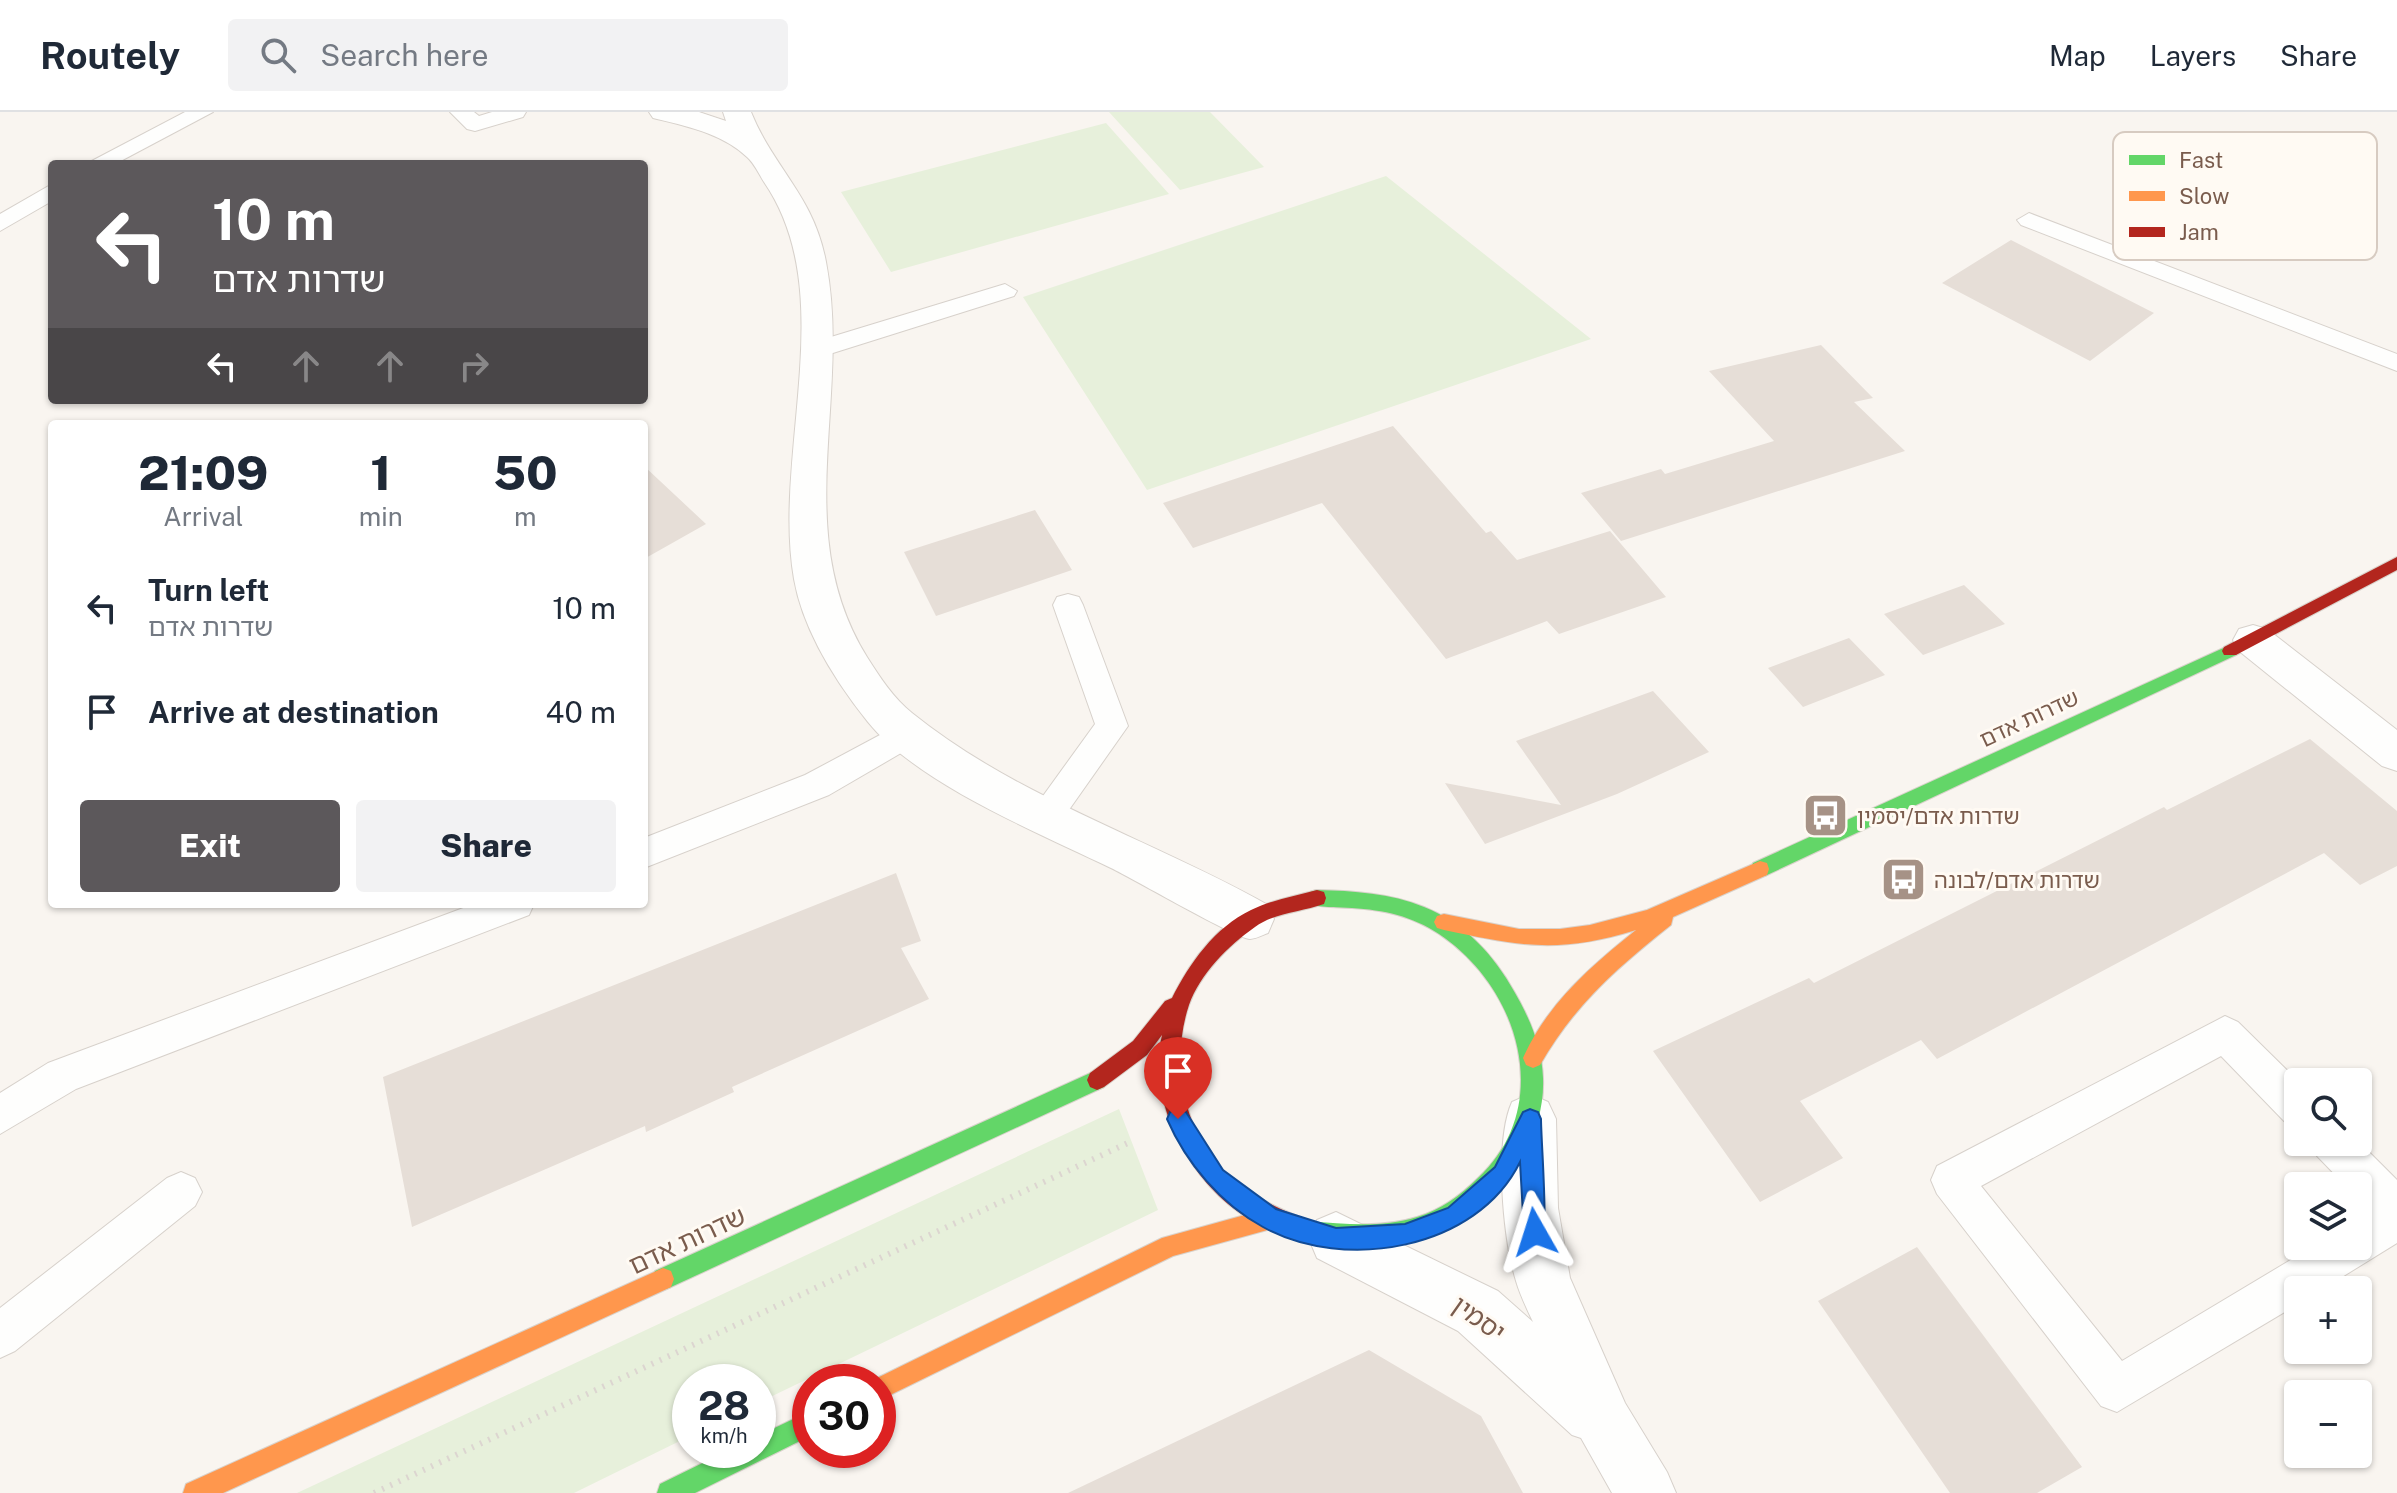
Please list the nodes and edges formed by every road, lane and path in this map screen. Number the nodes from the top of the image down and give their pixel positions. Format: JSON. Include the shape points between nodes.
{"nodes":[{"id":1,"x":202,"y":112,"type":"edge"},
{"id":2,"x":461,"y":112,"type":"edge"},
{"id":3,"x":515,"y":112,"type":"edge"},
{"id":4,"x":663,"y":112,"type":"edge"},
{"id":5,"x":737,"y":112,"type":"edge"},
{"id":6,"x":756,"y":150,"type":"junction"},
{"id":7,"x":105,"y":160,"type":"edge"},
{"id":8,"x":48,"y":194,"type":"edge"},
{"id":9,"x":2029,"y":220,"type":"dead end"},
{"id":10,"x":0,"y":224,"type":"edge"},
{"id":11,"x":2113,"y":253,"type":"edge"},
{"id":12,"x":2132,"y":260,"type":"edge"},
{"id":13,"x":1005,"y":291,"type":"dead end"},
{"id":14,"x":817,"y":350,"type":"junction"},
{"id":15,"x":2397,"y":363,"type":"edge"},
{"id":16,"x":2397,"y":563,"type":"edge"},
{"id":17,"x":1068,"y":605,"type":"dead end"},
{"id":18,"x":2253,"y":640,"type":"junction"},
{"id":19,"x":908,"y":733,"type":"junction"},
{"id":20,"x":2397,"y":754,"type":"edge"},
{"id":21,"x":1047,"y":814,"type":"junction"},
{"id":22,"x":648,"y":851,"type":"edge"},
{"id":23,"x":505,"y":908,"type":"edge"},
{"id":24,"x":1677,"y":908,"type":"junction"},
{"id":25,"x":1251,"y":919,"type":"junction"},
{"id":26,"x":1434,"y":920,"type":"junction"},
{"id":27,"x":1176,"y":1002,"type":"junction"},
{"id":28,"x":1533,"y":1058,"type":"junction"},
{"id":29,"x":2284,"y":1094,"type":"edge"},
{"id":30,"x":0,"y":1115,"type":"edge"},
{"id":31,"x":1178,"y":1119,"type":"junction"},
{"id":32,"x":1530,"y":1119,"type":"junction"},
{"id":33,"x":2345,"y":1156,"type":"edge"},
{"id":34,"x":181,"y":1192,"type":"dead end"},
{"id":35,"x":2397,"y":1209,"type":"edge"},
{"id":36,"x":1270,"y":1219,"type":"junction"},
{"id":37,"x":2397,"y":1220,"type":"edge"},
{"id":38,"x":2372,"y":1235,"type":"edge"},
{"id":39,"x":1336,"y":1239,"type":"junction"},
{"id":40,"x":2331,"y":1260,"type":"edge"},
{"id":41,"x":0,"y":1336,"type":"edge"},
{"id":42,"x":896,"y":1380,"type":"edge"},
{"id":43,"x":1604,"y":1424,"type":"junction"},
{"id":44,"x":719,"y":1468,"type":"edge"},
{"id":45,"x":195,"y":1493,"type":"edge"},
{"id":46,"x":374,"y":1493,"type":"edge"},
{"id":47,"x":669,"y":1493,"type":"edge"},
{"id":48,"x":1646,"y":1493,"type":"edge"}],
"edges":[{"from":1,"to":7,"type":"lane"},
{"from":2,"to":3,"type":"lane","via":[[475,124]]},
{"from":4,"to":6,"type":"street","via":[[710,123]]},
{"from":5,"to":6,"type":"street"},
{"from":6,"to":14,"type":"street","via":[[792,202],[806,240],[815,288]]},
{"from":8,"to":10,"type":"lane"},
{"from":9,"to":11,"type":"lane"},
{"from":12,"to":15,"type":"lane"},
{"from":13,"to":14,"type":"lane"},
{"from":14,"to":19,"type":"street","via":[[804,499],[808,559],[819,605],[848,662],[894,724]]},
{"from":16,"to":18,"type":"street","name":"שדרות אדם"},
{"from":17,"to":21,"type":"lane","via":[[1112,726]]},
{"from":18,"to":20,"type":"street"},
{"from":18,"to":24,"type":"street","name":"שדרות אדם"},
{"from":19,"to":21,"type":"street","via":[[979,783]]},
{"from":19,"to":22,"type":"lane","via":[[817,785]]},
{"from":21,"to":25,"type":"street","via":[[1196,885]]},
{"from":23,"to":30,"type":"lane","via":[[62,1076]]},
{"from":24,"to":26,"type":"street","name":"שדרות אדם","via":[[1588,934],[1529,938]]},
{"from":24,"to":28,"type":"street","name":"שדרות אדם","via":[[1581,987],[1555,1017]]},
{"from":25,"to":26,"type":"street","name":"שדרות אדם","via":[[1317,898],[1376,900]]},
{"from":25,"to":27,"type":"street","name":"שדרות אדם","via":[[1206,954]]},
{"from":26,"to":28,"type":"street","name":"שדרות אדם","via":[[1491,968],[1517,1005]]},
{"from":27,"to":31,"type":"street","name":"שדרות אדם","via":[[1165,1059]]},
{"from":27,"to":45,"type":"street","name":"שדרות אדם","via":[[1140,1048],[1100,1079]]},
{"from":28,"to":32,"type":"street","name":"שדרות אדם"},
{"from":29,"to":40,"type":"lane","via":[[2225,1034],[1951,1180],[2117,1390]]},
{"from":31,"to":36,"type":"street","name":"שדרות אדם","via":[[1215,1177]]},
{"from":31,"to":46,"type":"path"},
{"from":32,"to":39,"type":"street","name":"שדרות אדם","via":[[1503,1174],[1455,1216],[1405,1235]]},
{"from":32,"to":43,"type":"street","name":"יסמין","via":[[1531,1208],[1543,1280]]},
{"from":33,"to":35,"type":"lane"},
{"from":34,"to":41,"type":"lane"},
{"from":36,"to":39,"type":"street","name":"שדרות אדם"},
{"from":36,"to":42,"type":"street","via":[[1170,1246]]},
{"from":37,"to":38,"type":"lane"},
{"from":39,"to":43,"type":"street","name":"יסמין","via":[[1478,1311]]},
{"from":43,"to":48,"type":"street","name":"יסמין"},
{"from":44,"to":47,"type":"street"}]}
